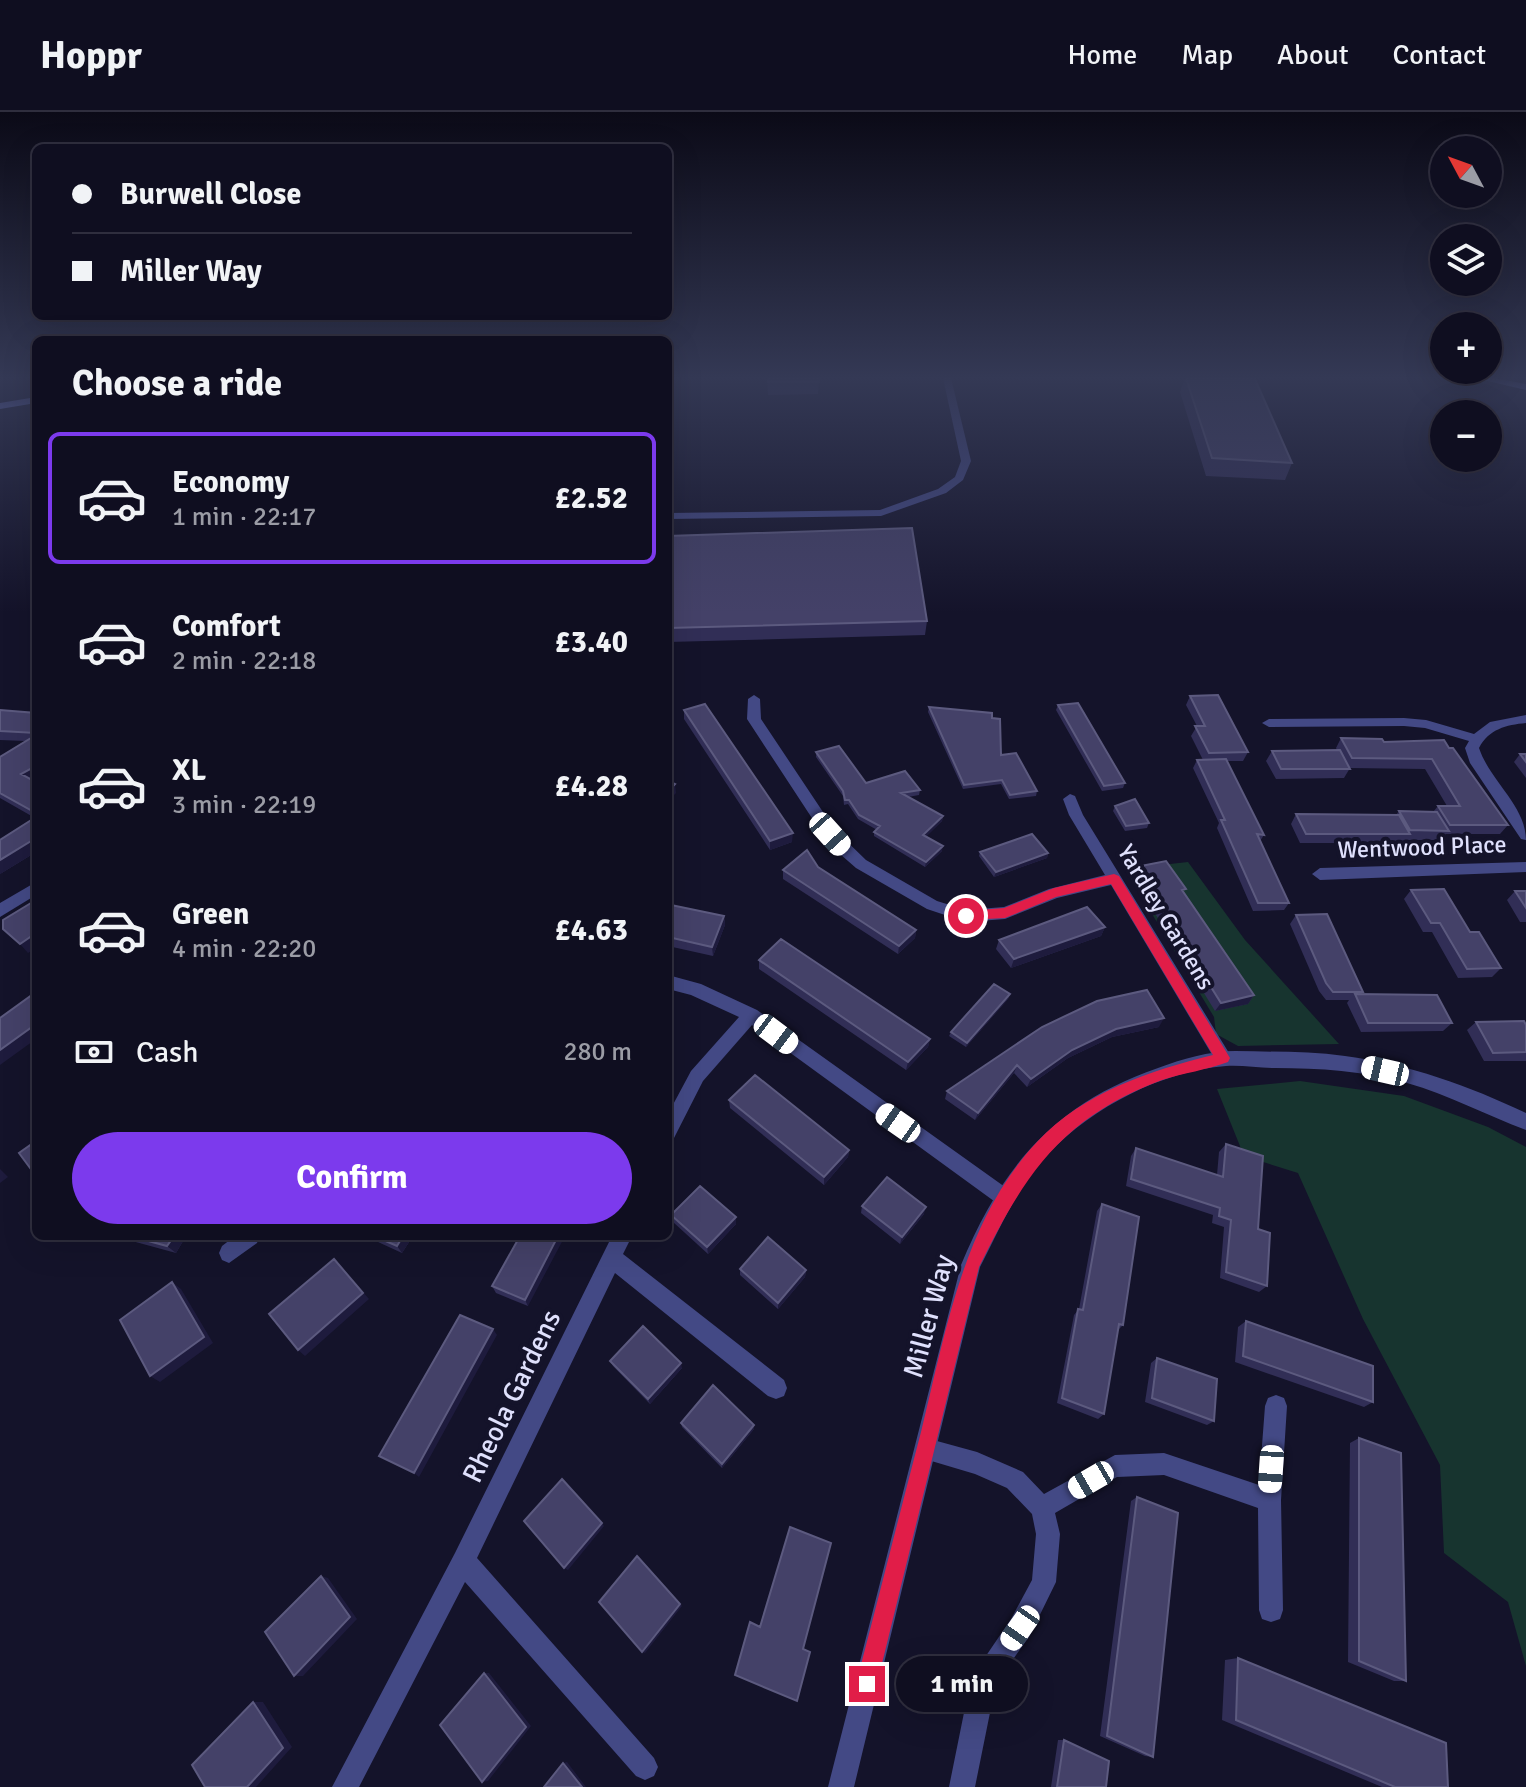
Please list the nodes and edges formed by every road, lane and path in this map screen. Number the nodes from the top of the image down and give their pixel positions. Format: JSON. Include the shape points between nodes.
{"nodes":[{"id":1,"x":965,"y":456,"type":"edge"},
{"id":2,"x":672,"y":516,"type":"edge"},
{"id":3,"x":754,"y":699,"type":"dead end"},
{"id":4,"x":1526,"y":719,"type":"edge"},
{"id":5,"x":1269,"y":723,"type":"dead end"},
{"id":6,"x":1476,"y":739,"type":"junction"},
{"id":7,"x":1070,"y":799,"type":"dead end"},
{"id":8,"x":1526,"y":835,"type":"edge"},
{"id":9,"x":1526,"y":867,"type":"edge"},
{"id":10,"x":1320,"y":874,"type":"dead end"},
{"id":11,"x":1114,"y":879,"type":"junction"},
{"id":12,"x":32,"y":891,"type":"edge"},
{"id":13,"x":0,"y":911,"type":"edge"},
{"id":14,"x":672,"y":983,"type":"edge"},
{"id":15,"x":751,"y":1015,"type":"junction"},
{"id":16,"x":1223,"y":1058,"type":"junction"},
{"id":17,"x":1526,"y":1122,"type":"edge"},
{"id":18,"x":672,"y":1124,"type":"edge"},
{"id":19,"x":1005,"y":1198,"type":"junction"},
{"id":20,"x":245,"y":1240,"type":"edge"},
{"id":21,"x":620,"y":1240,"type":"edge"},
{"id":22,"x":229,"y":1253,"type":"dead end"},
{"id":23,"x":612,"y":1258,"type":"junction"},
{"id":24,"x":776,"y":1388,"type":"dead end"},
{"id":25,"x":1276,"y":1406,"type":"dead end"},
{"id":26,"x":926,"y":1449,"type":"junction"},
{"id":27,"x":1269,"y":1500,"type":"junction"},
{"id":28,"x":1042,"y":1508,"type":"junction"},
{"id":29,"x":463,"y":1561,"type":"junction"},
{"id":30,"x":1271,"y":1610,"type":"dead end"},
{"id":31,"x":645,"y":1767,"type":"dead end"},
{"id":32,"x":345,"y":1787,"type":"edge"},
{"id":33,"x":841,"y":1787,"type":"edge"},
{"id":34,"x":962,"y":1787,"type":"edge"}],
"edges":[{"from":1,"to":2,"type":"street","via":[[959,478],[942,491],[881,513]]},
{"from":3,"to":11,"type":"street","via":[[754,719],[830,834],[861,864],[932,905],[966,916],[1005,913],[1054,893]]},
{"from":4,"to":6,"type":"street","via":[[1493,724]]},
{"from":5,"to":6,"type":"street","via":[[1404,722]]},
{"from":6,"to":8,"type":"street","via":[[1472,748],[1477,763]]},
{"from":7,"to":11,"type":"street","name":"Yardley Gardens"},
{"from":9,"to":10,"type":"street","name":"Wentwood Place"},
{"from":11,"to":16,"type":"street","name":"Yardley Gardens"},
{"from":12,"to":13,"type":"street"},
{"from":14,"to":15,"type":"street"},
{"from":15,"to":18,"type":"street","via":[[697,1076]]},
{"from":15,"to":19,"type":"street"},
{"from":16,"to":17,"type":"street","name":"Miller Way","via":[[1359,1065],[1410,1077]]},
{"from":16,"to":19,"type":"street","name":"Miller Way","via":[[1162,1074],[1097,1102],[1042,1147]]},
{"from":19,"to":26,"type":"street","name":"Miller Way","via":[[971,1265]]},
{"from":20,"to":22,"type":"street"},
{"from":21,"to":23,"type":"street","name":"Rheola Gardens"},
{"from":23,"to":24,"type":"street"},
{"from":23,"to":29,"type":"street","name":"Rheola Gardens"},
{"from":25,"to":27,"type":"street"},
{"from":26,"to":28,"type":"street","via":[[1015,1480]]},
{"from":26,"to":33,"type":"street","name":"Miller Way"},
{"from":27,"to":28,"type":"street","via":[[1164,1464],[1115,1466]]},
{"from":27,"to":30,"type":"street"},
{"from":28,"to":34,"type":"street","via":[[1048,1534],[1044,1582],[1020,1628],[984,1678]]},
{"from":29,"to":31,"type":"street"},
{"from":29,"to":32,"type":"street","name":"Rheola Gardens"}]}
